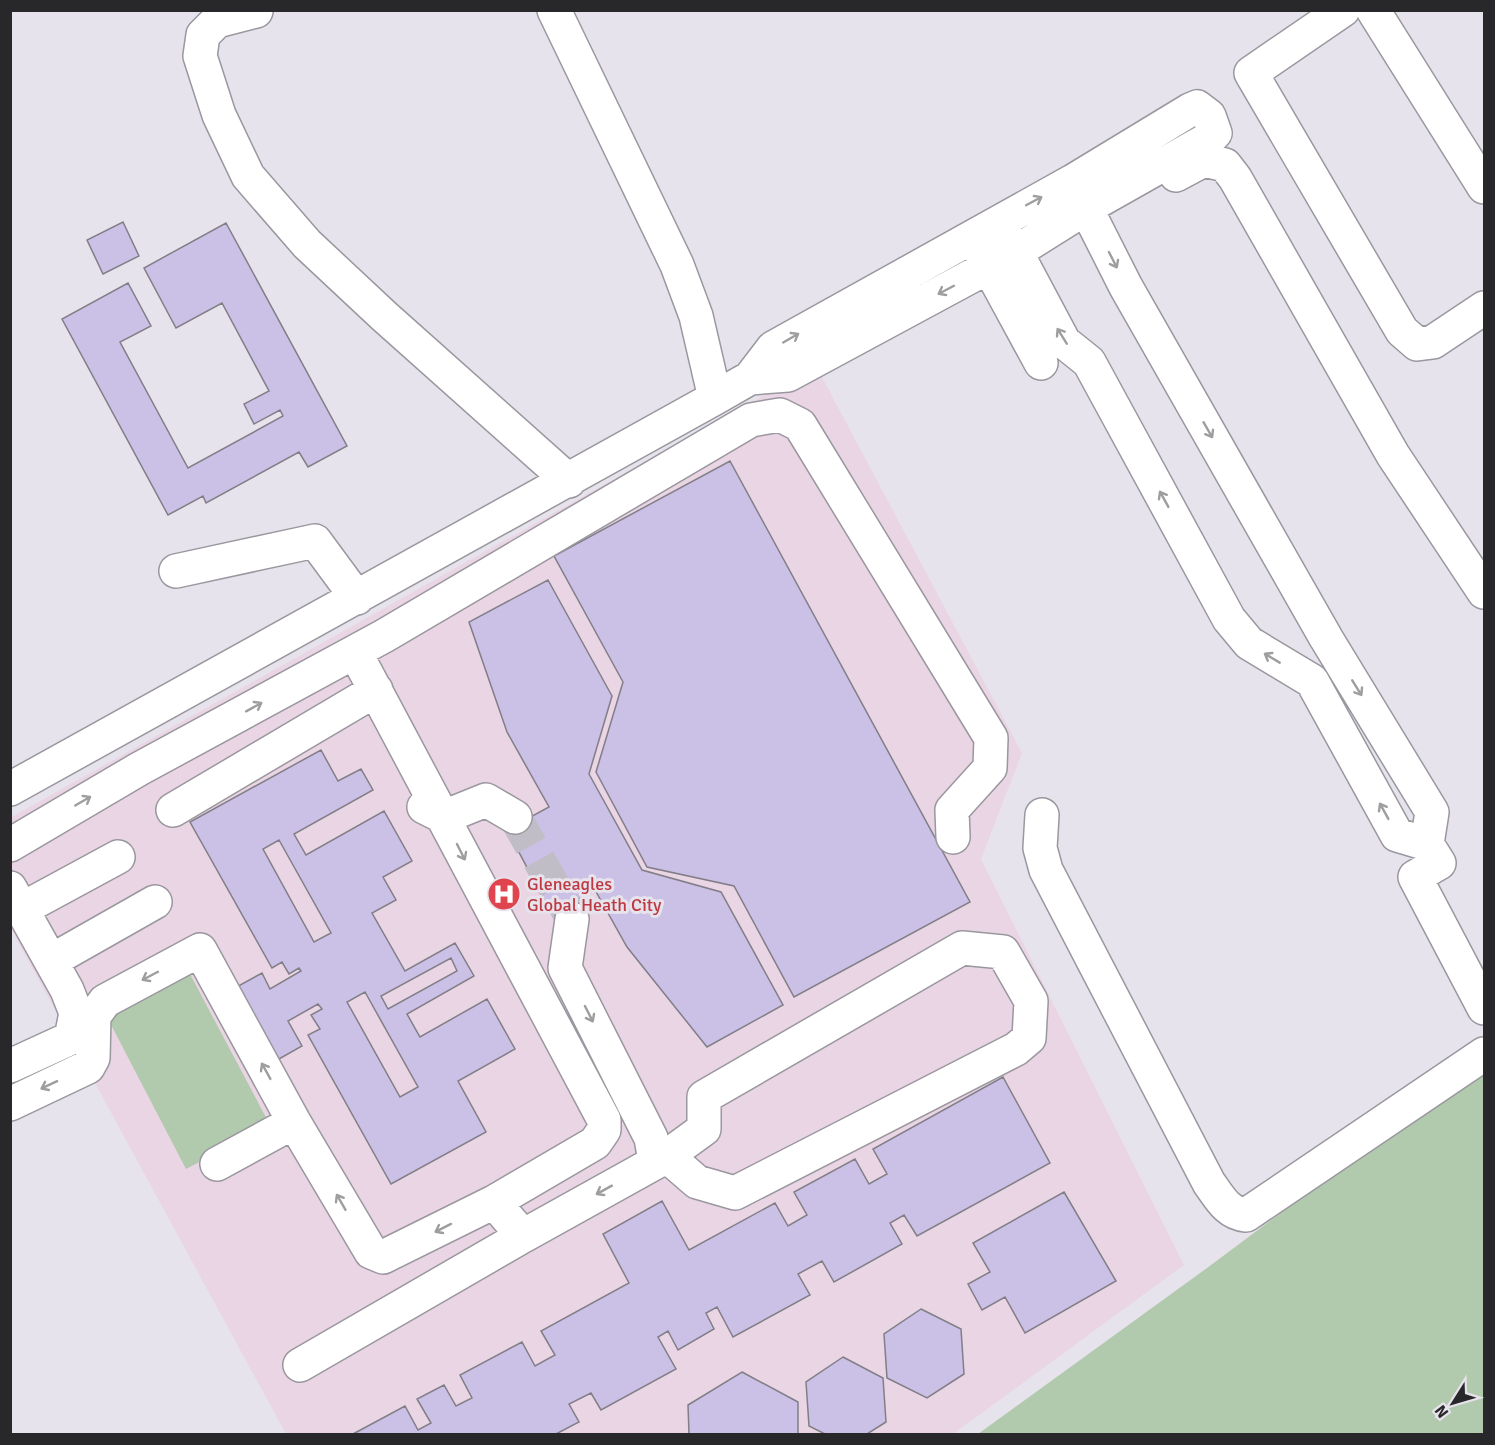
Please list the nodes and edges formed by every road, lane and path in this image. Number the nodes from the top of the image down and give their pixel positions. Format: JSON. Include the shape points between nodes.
{"nodes":[{"id":1,"x":554,"y":10,"type":"edge"},
{"id":2,"x":1373,"y":10,"type":"edge"},
{"id":3,"x":256,"y":11,"type":"edge"},
{"id":4,"x":1331,"y":14,"type":"edge"},
{"id":5,"x":1475,"y":147,"type":"edge"},
{"id":6,"x":1485,"y":187,"type":"edge"},
{"id":7,"x":1089,"y":214,"type":"junction"},
{"id":8,"x":999,"y":220,"type":"junction"},
{"id":9,"x":971,"y":236,"type":"junction"},
{"id":10,"x":1002,"y":259,"type":"junction"},
{"id":11,"x":1485,"y":308,"type":"edge"},
{"id":12,"x":1041,"y":363,"type":"dead end"},
{"id":13,"x":750,"y":378,"type":"junction"},
{"id":14,"x":715,"y":398,"type":"junction"},
{"id":15,"x":569,"y":481,"type":"junction"},
{"id":16,"x":176,"y":571,"type":"dead end"},
{"id":17,"x":1485,"y":592,"type":"edge"},
{"id":18,"x":357,"y":598,"type":"junction"},
{"id":19,"x":355,"y":652,"type":"junction"},
{"id":20,"x":371,"y":702,"type":"junction"},
{"id":21,"x":10,"y":789,"type":"edge"},
{"id":22,"x":173,"y":810,"type":"dead end"},
{"id":23,"x":1042,"y":815,"type":"dead end"},
{"id":24,"x":444,"y":817,"type":"junction"},
{"id":25,"x":514,"y":817,"type":"tunnel mouth"},
{"id":26,"x":953,"y":837,"type":"dead end"},
{"id":27,"x":1427,"y":844,"type":"junction"},
{"id":28,"x":10,"y":845,"type":"edge"},
{"id":29,"x":118,"y":857,"type":"dead end"},
{"id":30,"x":16,"y":898,"type":"edge"},
{"id":31,"x":155,"y":902,"type":"dead end"},
{"id":32,"x":572,"y":919,"type":"tunnel mouth"},
{"id":33,"x":51,"y":961,"type":"junction"},
{"id":34,"x":522,"y":968,"type":"junction"},
{"id":35,"x":566,"y":968,"type":"junction"},
{"id":36,"x":1485,"y":1008,"type":"edge"},
{"id":37,"x":1485,"y":1054,"type":"edge"},
{"id":38,"x":10,"y":1066,"type":"edge"},
{"id":39,"x":10,"y":1104,"type":"edge"},
{"id":40,"x":294,"y":1122,"type":"junction"},
{"id":41,"x":661,"y":1159,"type":"junction"},
{"id":42,"x":217,"y":1164,"type":"dead end"},
{"id":43,"x":494,"y":1202,"type":"junction"},
{"id":44,"x":523,"y":1236,"type":"junction"},
{"id":45,"x":300,"y":1365,"type":"dead end"}],
"edges":[{"from":1,"to":14,"type":"street","via":[[677,265],[696,316]]},
{"from":2,"to":5,"type":"street"},
{"from":3,"to":15,"type":"street","via":[[217,21],[203,35],[200,56],[219,115],[248,176],[307,244]]},
{"from":4,"to":11,"type":"street","via":[[1251,73],[1402,331],[1417,344],[1432,342]]},
{"from":5,"to":6,"type":"street"},
{"from":8,"to":7,"type":"street","one_way":true,"via":[[1073,181],[1190,110],[1197,107],[1209,116],[1215,133],[1210,138]]},
{"from":7,"to":10,"type":"street"},
{"from":7,"to":17,"type":"street","via":[[1204,160],[1225,165],[1393,455]]},
{"from":7,"to":27,"type":"street","one_way":true,"via":[[1320,628],[1432,812]]},
{"from":8,"to":9,"type":"street"},
{"from":8,"to":10,"type":"street"},
{"from":9,"to":10,"type":"street"},
{"from":13,"to":9,"type":"street","one_way":true,"via":[[773,348]]},
{"from":10,"to":12,"type":"street"},
{"from":10,"to":13,"type":"street","one_way":true,"via":[[788,375]]},
{"from":27,"to":10,"type":"street","one_way":true,"via":[[1397,835],[1312,681],[1249,643],[1229,619],[1089,362],[1064,342]]},
{"from":13,"to":14,"type":"street"},
{"from":14,"to":15,"type":"street"},
{"from":15,"to":18,"type":"street"},
{"from":16,"to":18,"type":"street","via":[[315,541]]},
{"from":18,"to":21,"type":"street"},
{"from":19,"to":20,"type":"street"},
{"from":19,"to":26,"type":"street","via":[[752,420],[780,415],[800,425],[991,738],[990,768],[952,810]]},
{"from":28,"to":19,"type":"street","one_way":true,"via":[[139,769]]},
{"from":20,"to":22,"type":"street"},
{"from":20,"to":24,"type":"street"},
{"from":23,"to":37,"type":"street","via":[[1040,848],[1046,870],[1209,1183],[1236,1214],[1246,1215]]},
{"from":24,"to":25,"type":"street","via":[[486,800]]},
{"from":24,"to":34,"type":"street","one_way":true},
{"from":27,"to":36,"type":"street","via":[[1439,863],[1415,877]]},
{"from":29,"to":30,"type":"street"},
{"from":30,"to":33,"type":"street"},
{"from":31,"to":33,"type":"street"},
{"from":32,"to":35,"type":"street"},
{"from":33,"to":38,"type":"street","via":[[76,1013],[71,1038]]},
{"from":34,"to":35,"type":"street"},
{"from":34,"to":43,"type":"street","via":[[604,1120],[604,1130],[595,1143]]},
{"from":35,"to":41,"type":"street","one_way":true},
{"from":40,"to":39,"type":"street","one_way":true,"via":[[200,950],[105,1001],[94,1016],[93,1059],[88,1067]]},
{"from":40,"to":42,"type":"street"},
{"from":43,"to":40,"type":"street","one_way":true,"via":[[389,1256],[377,1255],[371,1252]]},
{"from":41,"to":41,"type":"street","via":[[704,1129],[704,1097],[962,948],[1003,952],[1031,1001],[1029,1038],[1016,1049],[735,1193],[697,1182]]},
{"from":41,"to":44,"type":"street","one_way":true},
{"from":43,"to":44,"type":"street"},
{"from":44,"to":45,"type":"street"}]}
